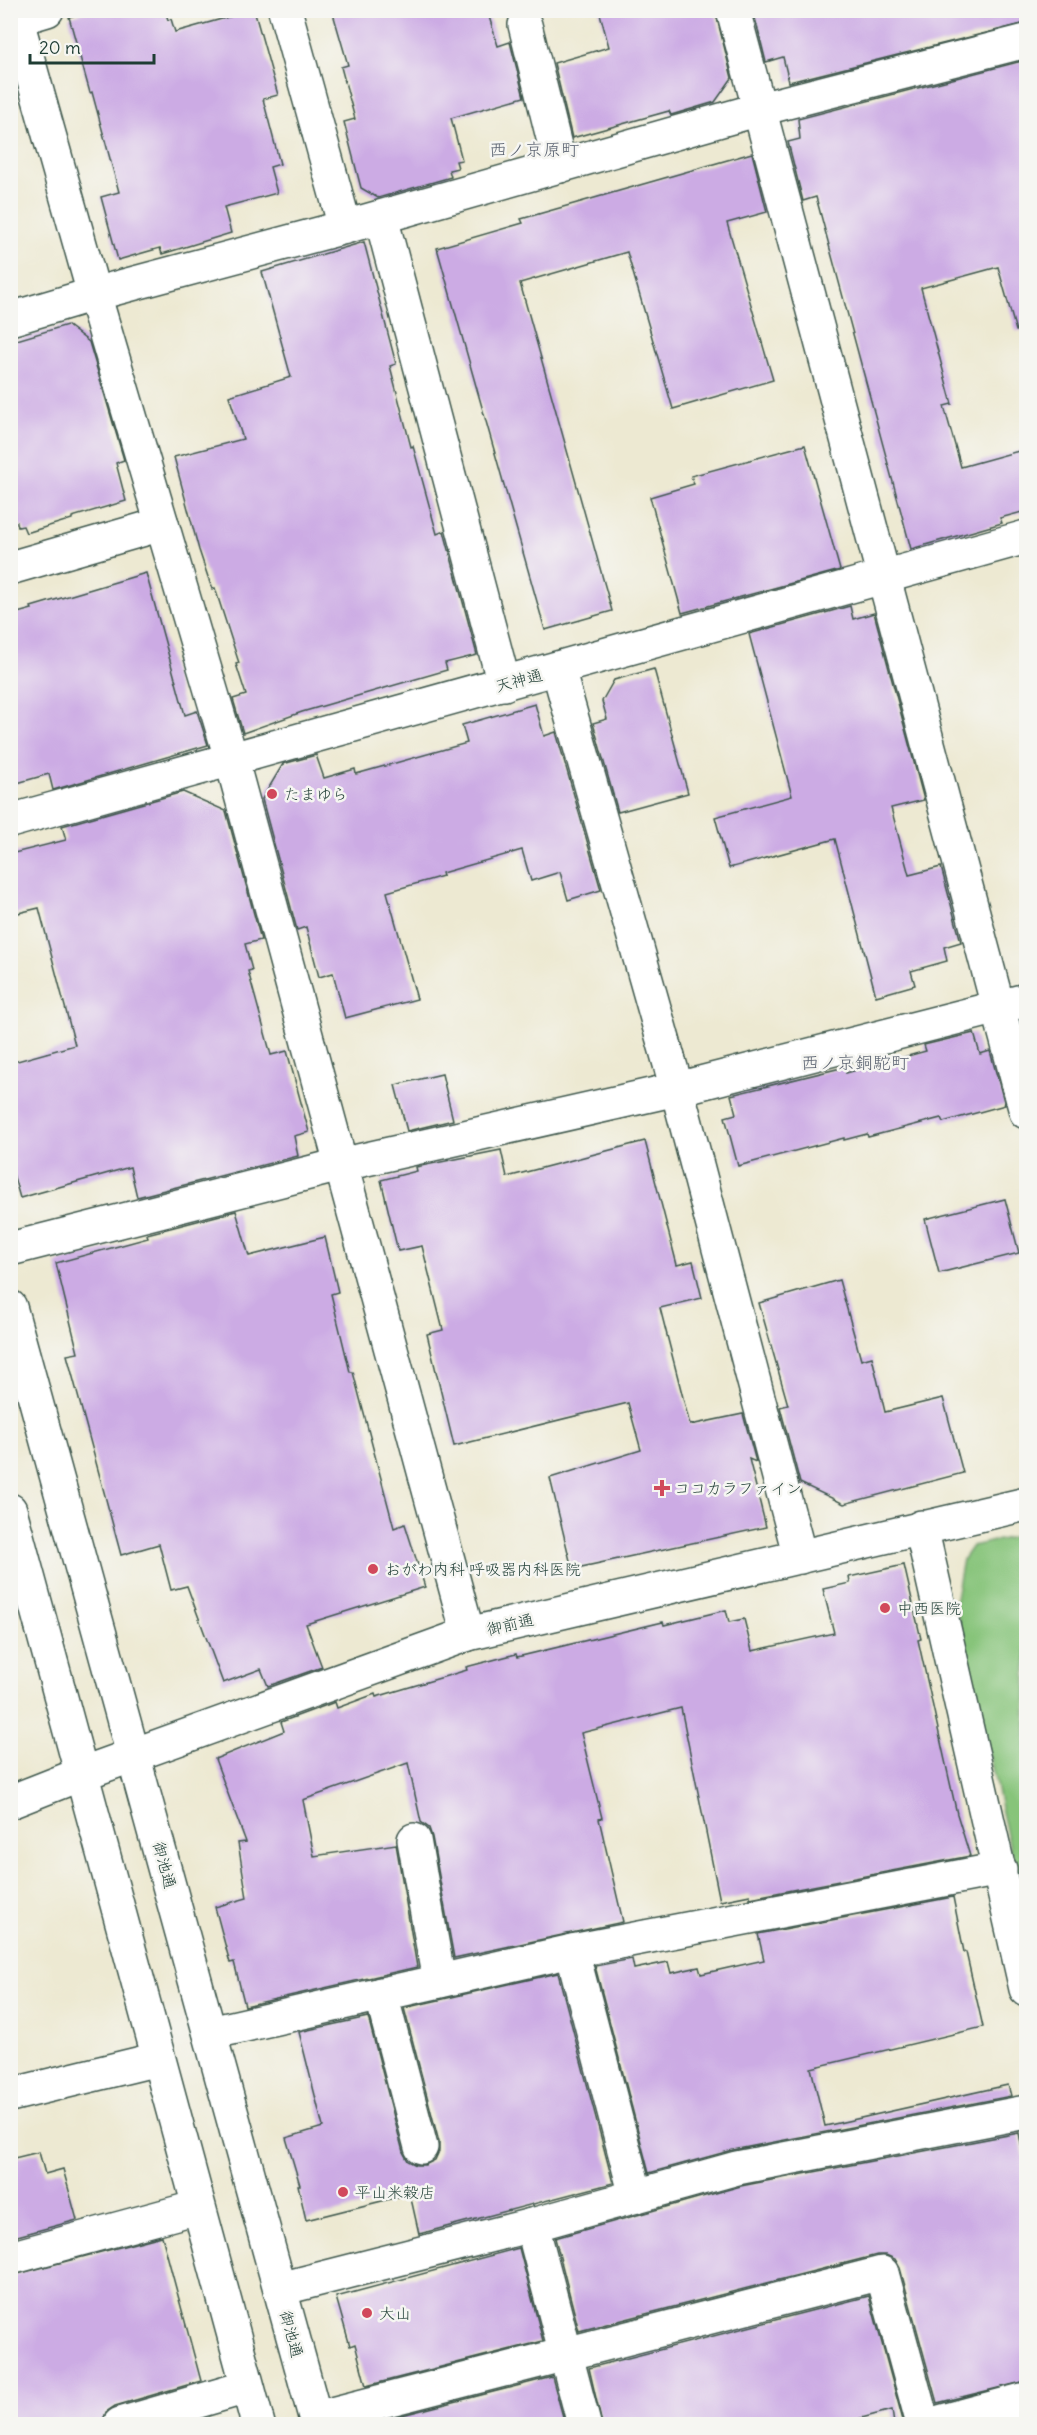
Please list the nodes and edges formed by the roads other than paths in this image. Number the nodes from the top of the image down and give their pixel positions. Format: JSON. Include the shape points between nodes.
{"nodes":[{"id":1,"x":285,"y":10,"type":"edge"},
{"id":2,"x":733,"y":10,"type":"edge"},
{"id":3,"x":26,"y":13,"type":"edge"},
{"id":4,"x":525,"y":25,"type":"dead end"},
{"id":5,"x":1026,"y":41,"type":"edge"},
{"id":6,"x":760,"y":109,"type":"junction"},
{"id":7,"x":560,"y":166,"type":"junction"},
{"id":8,"x":381,"y":217,"type":"junction"},
{"id":9,"x":345,"y":227,"type":"junction"},
{"id":10,"x":94,"y":294,"type":"junction"},
{"id":11,"x":10,"y":319,"type":"edge"},
{"id":12,"x":162,"y":524,"type":"junction"},
{"id":13,"x":1026,"y":537,"type":"edge"},
{"id":14,"x":10,"y":568,"type":"edge"},
{"id":15,"x":884,"y":578,"type":"junction"},
{"id":16,"x":558,"y":669,"type":"junction"},
{"id":17,"x":504,"y":684,"type":"junction"},
{"id":18,"x":231,"y":758,"type":"junction"},
{"id":19,"x":10,"y":821,"type":"edge"},
{"id":20,"x":1012,"y":1004,"type":"edge"},
{"id":21,"x":676,"y":1089,"type":"junction"},
{"id":22,"x":1026,"y":1112,"type":"edge"},
{"id":23,"x":340,"y":1165,"type":"junction"},
{"id":24,"x":10,"y":1249,"type":"edge"},
{"id":25,"x":10,"y":1307,"type":"edge"},
{"id":26,"x":1026,"y":1504,"type":"edge"},
{"id":27,"x":10,"y":1510,"type":"edge"},
{"id":28,"x":921,"y":1527,"type":"junction"},
{"id":29,"x":800,"y":1557,"type":"junction"},
{"id":30,"x":468,"y":1634,"type":"junction"},
{"id":31,"x":135,"y":1755,"type":"junction"},
{"id":32,"x":81,"y":1774,"type":"junction"},
{"id":33,"x":10,"y":1802,"type":"edge"},
{"id":34,"x":414,"y":1840,"type":"dead end"},
{"id":35,"x":999,"y":1869,"type":"junction"},
{"id":36,"x":572,"y":1952,"type":"junction"},
{"id":37,"x":439,"y":1981,"type":"junction"},
{"id":38,"x":1026,"y":1989,"type":"edge"},
{"id":39,"x":381,"y":1994,"type":"junction"},
{"id":40,"x":210,"y":2033,"type":"junction"},
{"id":41,"x":158,"y":2059,"type":"junction"},
{"id":42,"x":10,"y":2095,"type":"edge"},
{"id":43,"x":1026,"y":2112,"type":"edge"},
{"id":44,"x":421,"y":2146,"type":"dead end"},
{"id":45,"x":636,"y":2196,"type":"junction"},
{"id":46,"x":198,"y":2207,"type":"junction"},
{"id":47,"x":532,"y":2225,"type":"junction"},
{"id":48,"x":10,"y":2258,"type":"edge"},
{"id":49,"x":280,"y":2289,"type":"junction"},
{"id":50,"x":566,"y":2354,"type":"junction"},
{"id":51,"x":247,"y":2387,"type":"junction"},
{"id":52,"x":1026,"y":2399,"type":"edge"},
{"id":53,"x":316,"y":2421,"type":"edge"},
{"id":54,"x":120,"y":2424,"type":"edge"},
{"id":55,"x":258,"y":2424,"type":"edge"},
{"id":56,"x":584,"y":2424,"type":"edge"},
{"id":57,"x":923,"y":2424,"type":"edge"},
{"id":58,"x":932,"y":2424,"type":"edge"}],
"edges":[{"from":1,"to":9,"type":"street"},
{"from":2,"to":6,"type":"street"},
{"from":3,"to":10,"type":"street"},
{"from":4,"to":7,"type":"street"},
{"from":5,"to":6,"type":"street"},
{"from":6,"to":7,"type":"street"},
{"from":6,"to":15,"type":"street"},
{"from":7,"to":8,"type":"street"},
{"from":8,"to":9,"type":"street"},
{"from":8,"to":17,"type":"street"},
{"from":9,"to":10,"type":"street"},
{"from":10,"to":11,"type":"street"},
{"from":10,"to":12,"type":"street"},
{"from":12,"to":14,"type":"street"},
{"from":12,"to":18,"type":"street"},
{"from":13,"to":15,"type":"street","name":"天神通"},
{"from":15,"to":16,"type":"street","name":"天神通"},
{"from":15,"to":20,"type":"street"},
{"from":16,"to":17,"type":"street","name":"天神通"},
{"from":16,"to":21,"type":"street"},
{"from":17,"to":18,"type":"street","name":"天神通"},
{"from":18,"to":19,"type":"street","name":"天神通"},
{"from":18,"to":23,"type":"street"},
{"from":20,"to":21,"type":"street"},
{"from":20,"to":22,"type":"street"},
{"from":21,"to":23,"type":"street"},
{"from":21,"to":29,"type":"street"},
{"from":23,"to":24,"type":"street"},
{"from":23,"to":30,"type":"street"},
{"from":25,"to":31,"type":"street","name":"御池通"},
{"from":26,"to":28,"type":"street","name":"御前通"},
{"from":27,"to":32,"type":"street"},
{"from":28,"to":29,"type":"street","name":"御前通"},
{"from":28,"to":35,"type":"street"},
{"from":29,"to":30,"type":"street","name":"御前通"},
{"from":30,"to":31,"type":"street","name":"御前通"},
{"from":31,"to":32,"type":"street","name":"御前通"},
{"from":31,"to":40,"type":"street","name":"御池通"},
{"from":32,"to":33,"type":"street","name":"御前通"},
{"from":32,"to":41,"type":"street"},
{"from":34,"to":37,"type":"street"},
{"from":35,"to":36,"type":"street"},
{"from":35,"to":38,"type":"street"},
{"from":36,"to":37,"type":"street"},
{"from":36,"to":45,"type":"street"},
{"from":37,"to":39,"type":"street"},
{"from":39,"to":40,"type":"street"},
{"from":39,"to":44,"type":"street"},
{"from":40,"to":49,"type":"street","name":"御池通"},
{"from":41,"to":42,"type":"street"},
{"from":41,"to":46,"type":"street"},
{"from":43,"to":45,"type":"street","via":[[737,2168]]},
{"from":45,"to":47,"type":"street"},
{"from":46,"to":48,"type":"street"},
{"from":46,"to":51,"type":"street"},
{"from":47,"to":49,"type":"street"},
{"from":47,"to":50,"type":"street"},
{"from":49,"to":53,"type":"street","name":"御池通"},
{"from":50,"to":53,"type":"street"},
{"from":50,"to":56,"type":"street"},
{"from":50,"to":57,"type":"street","via":[[882,2273]]},
{"from":51,"to":54,"type":"street"},
{"from":51,"to":55,"type":"street"},
{"from":52,"to":58,"type":"street"}]}
